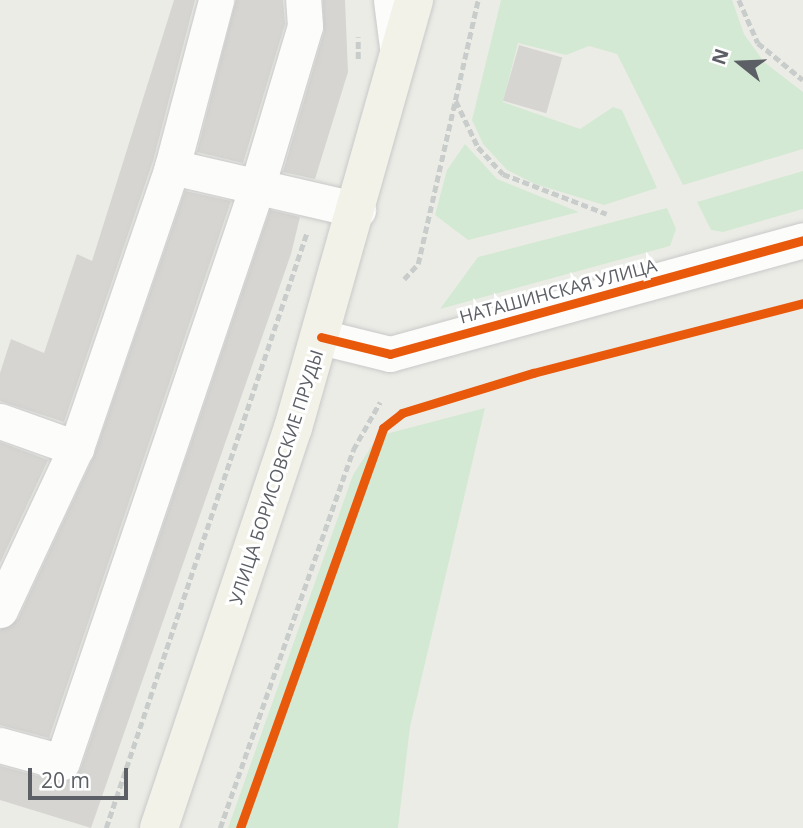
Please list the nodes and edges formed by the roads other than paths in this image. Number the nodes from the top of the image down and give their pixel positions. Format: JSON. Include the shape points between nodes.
{"nodes":[{"id":1,"x":216,"y":0,"type":"edge"},
{"id":2,"x":303,"y":0,"type":"edge"},
{"id":3,"x":391,"y":0,"type":"edge"},
{"id":4,"x":414,"y":0,"type":"edge"},
{"id":5,"x":399,"y":58,"type":"junction"},
{"id":6,"x":172,"y":167,"type":"junction"},
{"id":7,"x":257,"y":187,"type":"junction"},
{"id":8,"x":358,"y":210,"type":"junction"},
{"id":9,"x":803,"y":240,"type":"edge"},
{"id":10,"x":321,"y":337,"type":"junction"},
{"id":11,"x":0,"y":421,"type":"edge"},
{"id":12,"x":76,"y":447,"type":"junction"},
{"id":13,"x":0,"y":610,"type":"edge"},
{"id":14,"x":0,"y":745,"type":"edge"},
{"id":15,"x":159,"y":828,"type":"edge"}],
"edges":[{"from":1,"to":6,"type":"street"},
{"from":2,"to":7,"type":"street","via":[[305,26]]},
{"from":3,"to":5,"type":"street"},
{"from":4,"to":5,"type":"main road","name":"УЛИЦА БОРИСОВСКИЕ ПРУДЫ"},
{"from":5,"to":8,"type":"main road","name":"УЛИЦА БОРИСОВСКИЕ ПРУДЫ"},
{"from":6,"to":7,"type":"street"},
{"from":6,"to":12,"type":"street"},
{"from":7,"to":8,"type":"street"},
{"from":7,"to":14,"type":"street","via":[[62,762]]},
{"from":8,"to":10,"type":"main road","name":"УЛИЦА БОРИСОВСКИЕ ПРУДЫ"},
{"from":9,"to":10,"type":"street","name":"НАТАШИНСКАЯ УЛИЦА","via":[[390,354]]},
{"from":10,"to":15,"type":"main road","name":"УЛИЦА БОРИСОВСКИЕ ПРУДЫ"},
{"from":11,"to":12,"type":"street"},
{"from":12,"to":13,"type":"street"}]}
